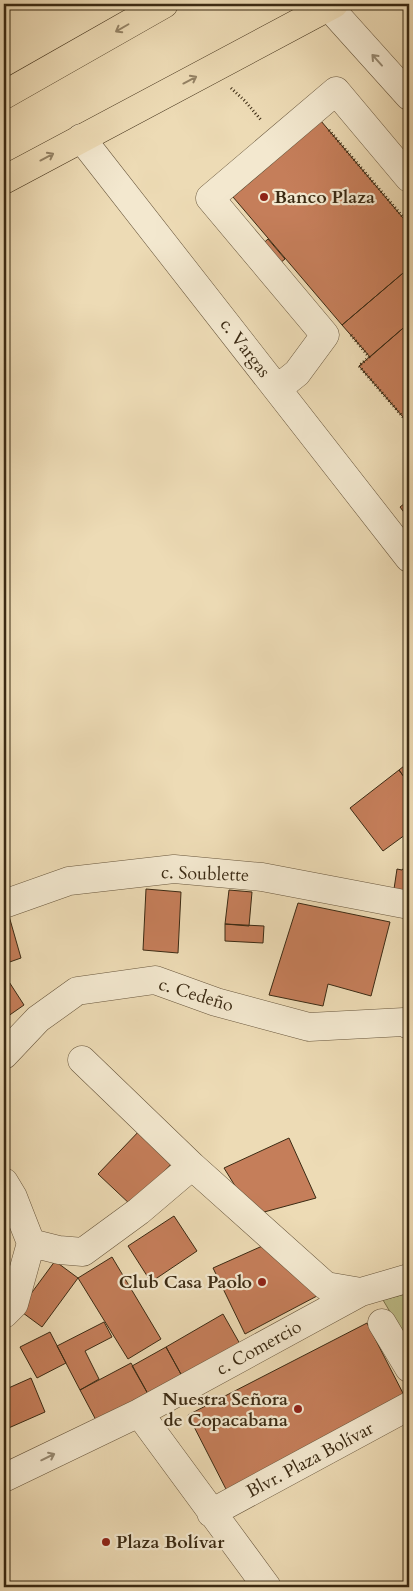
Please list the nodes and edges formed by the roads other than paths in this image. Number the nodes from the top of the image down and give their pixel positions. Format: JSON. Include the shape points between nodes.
{"nodes":[{"id":1,"x":164,"y":4,"type":"edge"},
{"id":2,"x":331,"y":5,"type":"edge"},
{"id":3,"x":4,"y":96,"type":"edge"},
{"id":4,"x":409,"y":96,"type":"edge"},
{"id":5,"x":82,"y":138,"type":"junction"},
{"id":6,"x":409,"y":178,"type":"edge"},
{"id":7,"x":4,"y":180,"type":"edge"},
{"id":8,"x":274,"y":385,"type":"junction"},
{"id":9,"x":409,"y":558,"type":"edge"},
{"id":10,"x":4,"y":904,"type":"edge"},
{"id":11,"x":409,"y":905,"type":"edge"},
{"id":12,"x":409,"y":1025,"type":"edge"},
{"id":13,"x":4,"y":1055,"type":"edge"},
{"id":14,"x":82,"y":1060,"type":"dead end"},
{"id":15,"x":192,"y":1166,"type":"junction"},
{"id":16,"x":4,"y":1182,"type":"edge"},
{"id":17,"x":31,"y":1243,"type":"junction"},
{"id":18,"x":409,"y":1278,"type":"edge"},
{"id":19,"x":361,"y":1292,"type":"junction"},
{"id":20,"x":4,"y":1314,"type":"edge"},
{"id":21,"x":382,"y":1323,"type":"dead end"},
{"id":22,"x":409,"y":1368,"type":"edge"},
{"id":23,"x":409,"y":1406,"type":"edge"},
{"id":24,"x":139,"y":1414,"type":"junction"},
{"id":25,"x":4,"y":1478,"type":"edge"},
{"id":26,"x":211,"y":1513,"type":"junction"},
{"id":27,"x":267,"y":1587,"type":"edge"}],
"edges":[{"from":1,"to":3,"type":"main road","one_way":true},
{"from":4,"to":2,"type":"street","one_way":true},
{"from":5,"to":2,"type":"main road","one_way":true},
{"from":7,"to":5,"type":"main road","one_way":true},
{"from":5,"to":8,"type":"street","name":"c. Vargas"},
{"from":6,"to":8,"type":"street","via":[[336,91],[210,198],[325,335]]},
{"from":8,"to":9,"type":"street","name":"c. Vargas"},
{"from":10,"to":11,"type":"street","name":"c. Soublette","via":[[69,881],[174,870],[262,877]]},
{"from":12,"to":13,"type":"street","name":"c. Cedeño","via":[[404,1022],[309,1027],[216,1002],[155,980],[77,991],[38,1019]]},
{"from":14,"to":15,"type":"street"},
{"from":15,"to":17,"type":"street","via":[[84,1252]]},
{"from":15,"to":19,"type":"street","via":[[326,1286]]},
{"from":16,"to":17,"type":"street"},
{"from":17,"to":20,"type":"street","via":[[14,1304]]},
{"from":18,"to":19,"type":"street","name":"c. Comercio"},
{"from":19,"to":24,"type":"street","name":"c. Comercio"},
{"from":21,"to":22,"type":"street"},
{"from":23,"to":26,"type":"street","name":"Blvr. Plaza Bolívar"},
{"from":25,"to":24,"type":"street","name":"c. Comercio","one_way":true},
{"from":24,"to":26,"type":"street"},
{"from":26,"to":27,"type":"street"}]}
